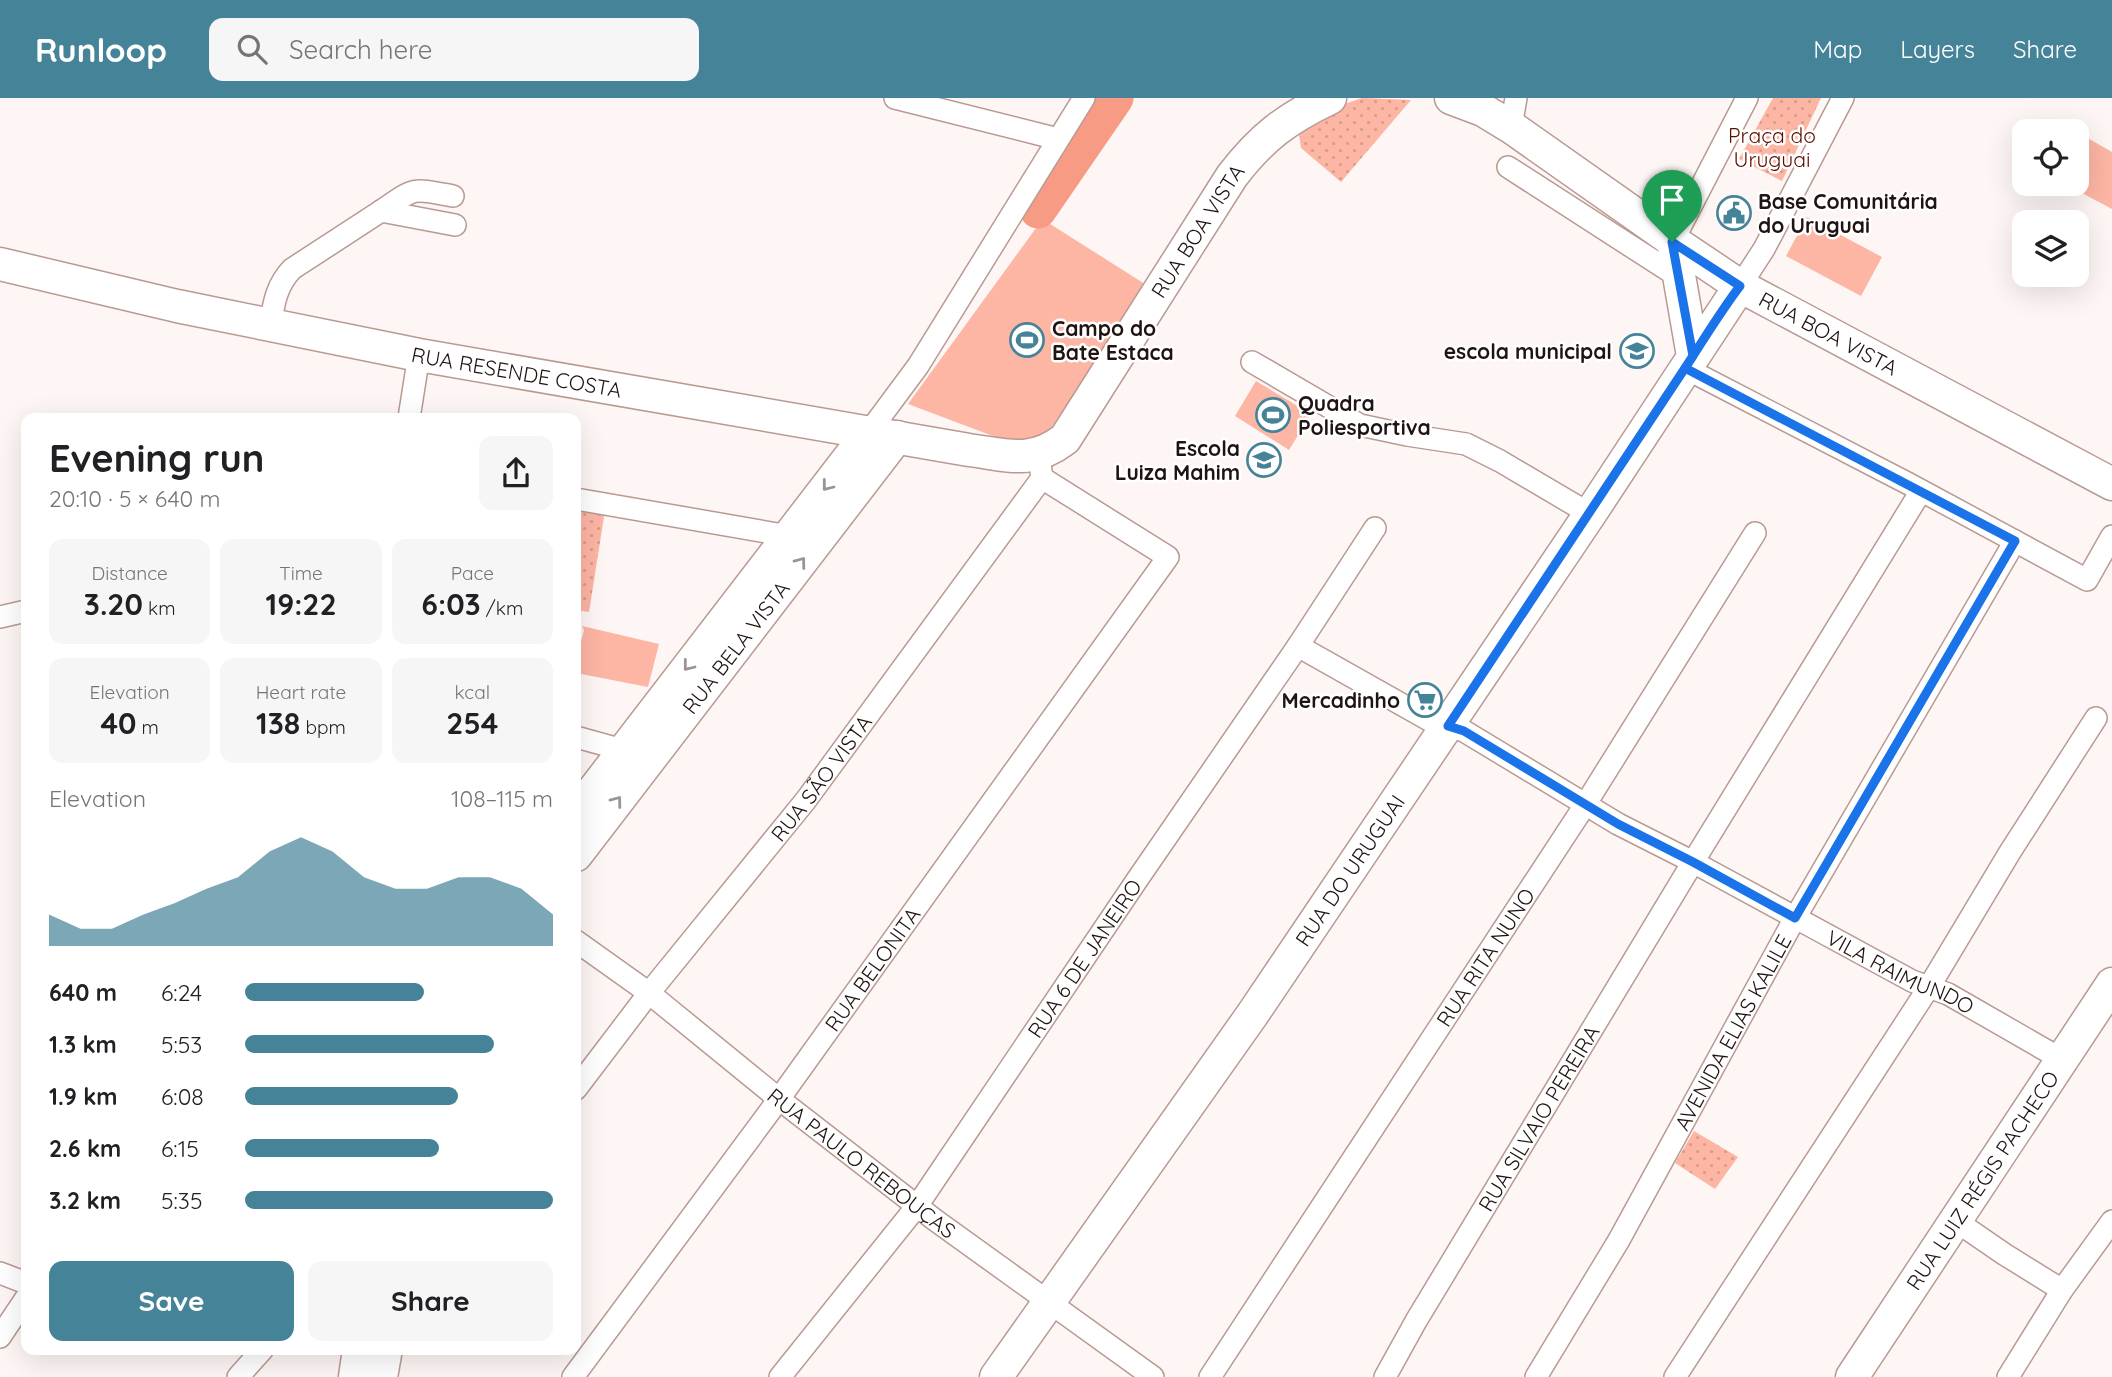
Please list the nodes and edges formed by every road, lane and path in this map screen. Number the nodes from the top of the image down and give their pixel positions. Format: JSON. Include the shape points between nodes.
{"nodes":[{"id":1,"x":895,"y":98,"type":"edge"},
{"id":2,"x":1084,"y":98,"type":"edge"},
{"id":3,"x":1330,"y":98,"type":"edge"},
{"id":4,"x":1451,"y":98,"type":"edge"},
{"id":5,"x":1748,"y":98,"type":"edge"},
{"id":6,"x":1843,"y":98,"type":"edge"},
{"id":7,"x":1514,"y":113,"type":"edge"},
{"id":8,"x":1058,"y":139,"type":"junction"},
{"id":9,"x":1508,"y":167,"type":"dead end"},
{"id":10,"x":453,"y":196,"type":"dead end"},
{"id":11,"x":382,"y":211,"type":"junction"},
{"id":12,"x":455,"y":225,"type":"dead end"},
{"id":13,"x":1672,"y":242,"type":"junction"},
{"id":14,"x":0,"y":264,"type":"edge"},
{"id":15,"x":1678,"y":276,"type":"junction"},
{"id":16,"x":1740,"y":286,"type":"junction"},
{"id":17,"x":270,"y":325,"type":"junction"},
{"id":18,"x":419,"y":355,"type":"junction"},
{"id":19,"x":1252,"y":362,"type":"dead end"},
{"id":20,"x":1689,"y":362,"type":"junction"},
{"id":21,"x":410,"y":413,"type":"edge"},
{"id":22,"x":883,"y":435,"type":"junction"},
{"id":23,"x":1040,"y":467,"type":"junction"},
{"id":24,"x":2112,"y":484,"type":"edge"},
{"id":25,"x":1921,"y":491,"type":"junction"},
{"id":26,"x":581,"y":500,"type":"edge"},
{"id":27,"x":1590,"y":514,"type":"junction"},
{"id":28,"x":1375,"y":528,"type":"dead end"},
{"id":29,"x":1755,"y":533,"type":"dead end"},
{"id":30,"x":789,"y":536,"type":"junction"},
{"id":31,"x":2112,"y":536,"type":"edge"},
{"id":32,"x":2015,"y":541,"type":"junction"},
{"id":33,"x":21,"y":612,"type":"edge"},
{"id":34,"x":0,"y":618,"type":"edge"},
{"id":35,"x":1298,"y":646,"type":"junction"},
{"id":36,"x":2096,"y":718,"type":"dead end"},
{"id":37,"x":1448,"y":726,"type":"junction"},
{"id":38,"x":581,"y":738,"type":"edge"},
{"id":39,"x":623,"y":750,"type":"junction"},
{"id":40,"x":1585,"y":805,"type":"junction"},
{"id":41,"x":581,"y":806,"type":"edge"},
{"id":42,"x":581,"y":848,"type":"edge"},
{"id":43,"x":1693,"y":862,"type":"junction"},
{"id":44,"x":1795,"y":918,"type":"junction"},
{"id":45,"x":581,"y":945,"type":"edge"},
{"id":46,"x":2112,"y":984,"type":"edge"},
{"id":47,"x":1929,"y":987,"type":"junction"},
{"id":48,"x":649,"y":993,"type":"junction"},
{"id":49,"x":2061,"y":1059,"type":"junction"},
{"id":50,"x":581,"y":1082,"type":"edge"},
{"id":51,"x":779,"y":1099,"type":"junction"},
{"id":52,"x":917,"y":1206,"type":"junction"},
{"id":53,"x":1956,"y":1221,"type":"junction"},
{"id":54,"x":2112,"y":1221,"type":"edge"},
{"id":55,"x":0,"y":1273,"type":"edge"},
{"id":56,"x":21,"y":1281,"type":"edge"},
{"id":57,"x":2062,"y":1290,"type":"junction"},
{"id":58,"x":1049,"y":1304,"type":"junction"},
{"id":59,"x":21,"y":1306,"type":"edge"},
{"id":60,"x":0,"y":1337,"type":"edge"},
{"id":61,"x":258,"y":1355,"type":"edge"},
{"id":62,"x":358,"y":1355,"type":"edge"},
{"id":63,"x":385,"y":1355,"type":"edge"},
{"id":64,"x":238,"y":1377,"type":"edge"},
{"id":65,"x":355,"y":1377,"type":"edge"},
{"id":66,"x":382,"y":1377,"type":"edge"},
{"id":67,"x":573,"y":1377,"type":"edge"},
{"id":68,"x":780,"y":1377,"type":"edge"},
{"id":69,"x":996,"y":1377,"type":"edge"},
{"id":70,"x":1153,"y":1377,"type":"edge"},
{"id":71,"x":1210,"y":1377,"type":"edge"},
{"id":72,"x":1385,"y":1377,"type":"edge"},
{"id":73,"x":1536,"y":1377,"type":"edge"},
{"id":74,"x":1675,"y":1377,"type":"edge"},
{"id":75,"x":1852,"y":1377,"type":"edge"},
{"id":76,"x":2008,"y":1377,"type":"edge"}],
"edges":[{"from":1,"to":8,"type":"street"},
{"from":2,"to":8,"type":"street"},
{"from":3,"to":23,"type":"main road","name":"RUA BOA VISTA","via":[[1276,128],[1252,149],[1065,439]]},
{"from":4,"to":7,"type":"main road","name":"RUA BOA VISTA","via":[[1483,110]]},
{"from":5,"to":13,"type":"street"},
{"from":6,"to":16,"type":"street"},
{"from":7,"to":13,"type":"main road","name":"RUA BOA VISTA"},
{"from":8,"to":22,"type":"street","via":[[918,366]]},
{"from":9,"to":15,"type":"street"},
{"from":10,"to":11,"type":"street","via":[[411,190]]},
{"from":11,"to":12,"type":"street"},
{"from":11,"to":17,"type":"street","via":[[292,269],[275,294]]},
{"from":13,"to":15,"type":"main road"},
{"from":13,"to":16,"type":"main road","name":"RUA BOA VISTA"},
{"from":14,"to":17,"type":"main road","name":"RUA RESENDE COSTA"},
{"from":15,"to":20,"type":"main road"},
{"from":16,"to":20,"type":"main road","name":"RUA DO URUGUAI"},
{"from":16,"to":24,"type":"main road","name":"RUA BOA VISTA"},
{"from":17,"to":18,"type":"main road","name":"RUA RESENDE COSTA"},
{"from":18,"to":21,"type":"street"},
{"from":18,"to":22,"type":"main road","name":"RUA RESENDE COSTA","via":[[639,389]]},
{"from":19,"to":27,"type":"street","via":[[1360,425],[1466,444]]},
{"from":20,"to":25,"type":"street"},
{"from":20,"to":27,"type":"main road","name":"RUA DO URUGUAI"},
{"from":22,"to":23,"type":"main road","name":"RUA RESENDE COSTA","via":[[1006,455]]},
{"from":22,"to":30,"type":"main road","name":"RUA BELA VISTA","one_way":true},
{"from":42,"to":22,"type":"main road","name":"RUA BELA VISTA","one_way":true},
{"from":23,"to":48,"type":"street","name":"RUA SÃO VISTA","via":[[806,800]]},
{"from":23,"to":51,"type":"street","name":"RUA BELONITA","via":[[1168,557]]},
{"from":25,"to":32,"type":"street"},
{"from":25,"to":43,"type":"street","name":"RUA SILVAIO PEREIRA"},
{"from":26,"to":30,"type":"street"},
{"from":27,"to":37,"type":"main road","name":"RUA DO URUGUAI"},
{"from":28,"to":35,"type":"street","name":"RUA 6 DE JANEIRO"},
{"from":29,"to":40,"type":"street","name":"RUA RITA NUNO"},
{"from":30,"to":39,"type":"main road","name":"RUA BELA VISTA","one_way":true},
{"from":31,"to":32,"type":"street","via":[[2087,580]]},
{"from":32,"to":44,"type":"street","name":"AVENIDA ELIAS KALILE"},
{"from":33,"to":34,"type":"street"},
{"from":35,"to":37,"type":"street","name":"VILA RAIMUNDO","via":[[1431,721]]},
{"from":35,"to":52,"type":"street","name":"RUA 6 DE JANEIRO"},
{"from":36,"to":47,"type":"street"},
{"from":37,"to":40,"type":"street","name":"VILA RAIMUNDO","via":[[1464,731]]},
{"from":37,"to":58,"type":"main road","name":"RUA DO URUGUAI"},
{"from":38,"to":39,"type":"street"},
{"from":39,"to":41,"type":"main road","name":"RUA BELA VISTA"},
{"from":40,"to":43,"type":"street","name":"VILA RAIMUNDO"},
{"from":40,"to":71,"type":"street","name":"RUA RITA NUNO"},
{"from":43,"to":44,"type":"street","name":"VILA RAIMUNDO"},
{"from":43,"to":72,"type":"street","name":"RUA SILVAIO PEREIRA"},
{"from":44,"to":47,"type":"street","name":"VILA RAIMUNDO"},
{"from":44,"to":73,"type":"street","name":"AVENIDA ELIAS KALILE","via":[[1619,1240]]},
{"from":45,"to":48,"type":"street","name":"RUA PAULO REBOUÇAS"},
{"from":46,"to":49,"type":"main road","name":"RUA LUIZ RÉGIS PACHECO"},
{"from":47,"to":49,"type":"street","name":"VILA RAIMUNDO"},
{"from":47,"to":74,"type":"street"},
{"from":48,"to":50,"type":"street","name":"RUA SÃO VISTA"},
{"from":48,"to":51,"type":"street","name":"RUA PAULO REBOUÇAS"},
{"from":49,"to":53,"type":"main road","name":"RUA LUIZ RÉGIS PACHECO"},
{"from":51,"to":52,"type":"street","name":"RUA PAULO REBOUÇAS"},
{"from":51,"to":67,"type":"street","name":"RUA BELONITA"},
{"from":52,"to":58,"type":"street","name":"RUA PAULO REBOUÇAS"},
{"from":52,"to":68,"type":"street","name":"RUA 6 DE JANEIRO"},
{"from":53,"to":57,"type":"street"},
{"from":53,"to":75,"type":"main road","name":"RUA LUIZ RÉGIS PACHECO"},
{"from":54,"to":57,"type":"street"},
{"from":55,"to":56,"type":"street"},
{"from":57,"to":76,"type":"street"},
{"from":58,"to":69,"type":"main road","name":"RUA DO URUGUAI"},
{"from":58,"to":70,"type":"street","name":"RUA PAULO REBOUÇAS"},
{"from":59,"to":60,"type":"street"},
{"from":61,"to":64,"type":"street"},
{"from":62,"to":65,"type":"main road"},
{"from":63,"to":66,"type":"main road"}]}
